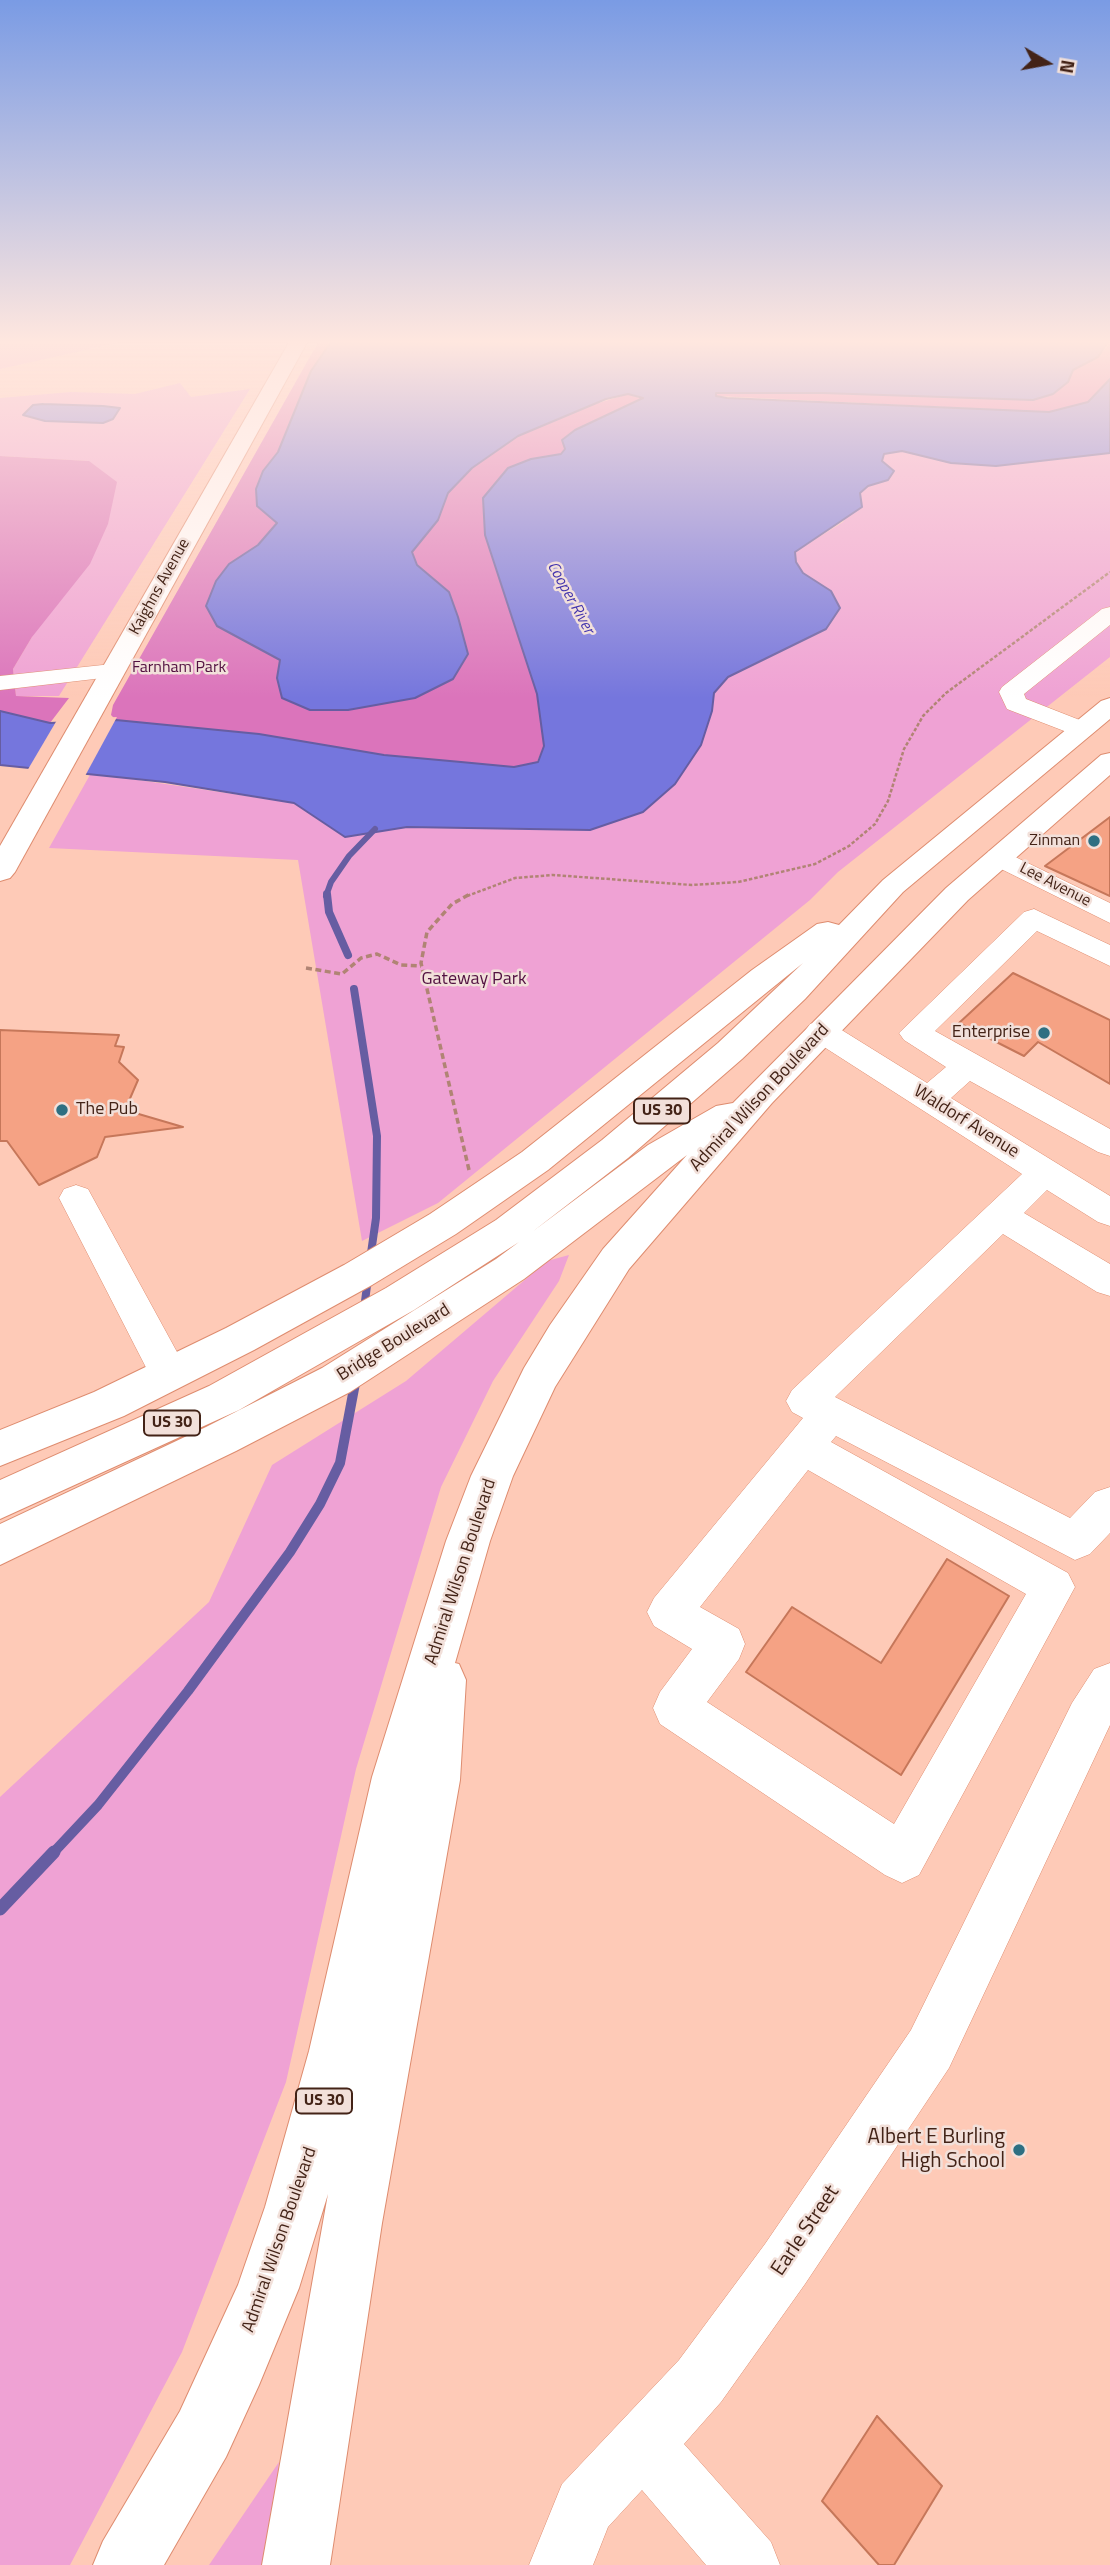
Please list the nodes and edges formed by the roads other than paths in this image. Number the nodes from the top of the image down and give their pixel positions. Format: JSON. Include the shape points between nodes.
{"nodes":[{"id":1,"x":232,"y":459,"type":"edge"},
{"id":2,"x":1110,"y":614,"type":"edge"},
{"id":3,"x":112,"y":671,"type":"junction"},
{"id":4,"x":0,"y":683,"type":"edge"},
{"id":5,"x":1110,"y":706,"type":"edge"},
{"id":6,"x":1082,"y":729,"type":"junction"},
{"id":7,"x":1110,"y":761,"type":"edge"},
{"id":8,"x":999,"y":857,"type":"junction"},
{"id":9,"x":0,"y":872,"type":"edge"},
{"id":10,"x":1051,"y":883,"type":"junction"},
{"id":11,"x":893,"y":886,"type":"junction"},
{"id":12,"x":1110,"y":914,"type":"edge"},
{"id":13,"x":1034,"y":918,"type":"junction"},
{"id":14,"x":1110,"y":957,"type":"edge"},
{"id":15,"x":821,"y":1031,"type":"junction"},
{"id":16,"x":968,"y":1066,"type":"junction"},
{"id":17,"x":760,"y":1095,"type":"junction"},
{"id":18,"x":929,"y":1099,"type":"junction"},
{"id":19,"x":1110,"y":1144,"type":"edge"},
{"id":20,"x":1045,"y":1172,"type":"junction"},
{"id":21,"x":76,"y":1198,"type":"dead end"},
{"id":22,"x":1110,"y":1213,"type":"edge"},
{"id":23,"x":1000,"y":1215,"type":"junction"},
{"id":24,"x":1110,"y":1282,"type":"edge"},
{"id":25,"x":169,"y":1374,"type":"junction"},
{"id":26,"x":830,"y":1414,"type":"junction"},
{"id":27,"x":803,"y":1447,"type":"junction"},
{"id":28,"x":0,"y":1448,"type":"edge"},
{"id":29,"x":0,"y":1500,"type":"edge"},
{"id":30,"x":1110,"y":1505,"type":"edge"},
{"id":31,"x":0,"y":1545,"type":"edge"},
{"id":32,"x":447,"y":1610,"type":"junction"},
{"id":33,"x":1110,"y":1684,"type":"edge"},
{"id":34,"x":643,"y":2444,"type":"junction"},
{"id":35,"x":127,"y":2565,"type":"edge"},
{"id":36,"x":296,"y":2565,"type":"edge"},
{"id":37,"x":561,"y":2565,"type":"edge"},
{"id":38,"x":748,"y":2565,"type":"edge"}],
"edges":[{"from":1,"to":3,"type":"main road","name":"Kaighns Avenue"},
{"from":2,"to":6,"type":"street","via":[[1011,692],[1016,704]]},
{"from":3,"to":4,"type":"street"},
{"from":3,"to":9,"type":"main road","name":"Kaighns Avenue"},
{"from":5,"to":6,"type":"main road","number":"US 30"},
{"from":6,"to":11,"type":"main road","number":"US 30"},
{"from":7,"to":8,"type":"main road","name":"Admiral Wilson Boulevard","number":"US 30"},
{"from":8,"to":10,"type":"street","name":"Lee Avenue"},
{"from":8,"to":15,"type":"main road","name":"Admiral Wilson Boulevard","number":"US 30","via":[[913,936]]},
{"from":10,"to":12,"type":"street","name":"Lee Avenue"},
{"from":10,"to":13,"type":"street","via":[[1027,906]]},
{"from":11,"to":25,"type":"main road","via":[[763,977],[480,1200],[309,1303]]},
{"from":11,"to":29,"type":"main road","number":"US 30","via":[[794,992],[648,1122],[509,1230],[400,1299],[224,1398]]},
{"from":13,"to":14,"type":"street"},
{"from":13,"to":16,"type":"street","via":[[915,1033]]},
{"from":15,"to":17,"type":"main road","name":"Admiral Wilson Boulevard","number":"US 30"},
{"from":15,"to":18,"type":"street","name":"Waldorf Avenue"},
{"from":16,"to":18,"type":"street"},
{"from":16,"to":19,"type":"street"},
{"from":17,"to":31,"type":"main road","name":"Bridge Boulevard","via":[[661,1154],[570,1226],[336,1380]]},
{"from":17,"to":32,"type":"main road","name":"Admiral Wilson Boulevard","number":"US 30","via":[[629,1243],[564,1336],[492,1476]]},
{"from":18,"to":20,"type":"street","name":"Waldorf Avenue"},
{"from":20,"to":22,"type":"street","name":"Waldorf Avenue"},
{"from":20,"to":23,"type":"street"},
{"from":21,"to":25,"type":"street"},
{"from":23,"to":24,"type":"street"},
{"from":23,"to":26,"type":"street","via":[[806,1401]]},
{"from":25,"to":28,"type":"main road"},
{"from":26,"to":27,"type":"street"},
{"from":26,"to":30,"type":"street","via":[[1074,1541]]},
{"from":27,"to":27,"type":"street","via":[[669,1612],[723,1644],[676,1708],[902,1858],[1053,1587]]},
{"from":32,"to":35,"type":"main road","name":"Admiral Wilson Boulevard","number":"US 30","via":[[397,1777],[337,2051],[295,2207],[237,2363],[203,2434]]},
{"from":32,"to":36,"type":"main road","via":[[435,1780],[352,2223]]},
{"from":33,"to":34,"type":"street","name":"Earle Street","via":[[1088,1719],[930,2049],[700,2381]]},
{"from":34,"to":37,"type":"street","name":"Earle Street","via":[[584,2506]]},
{"from":34,"to":38,"type":"street"}]}
